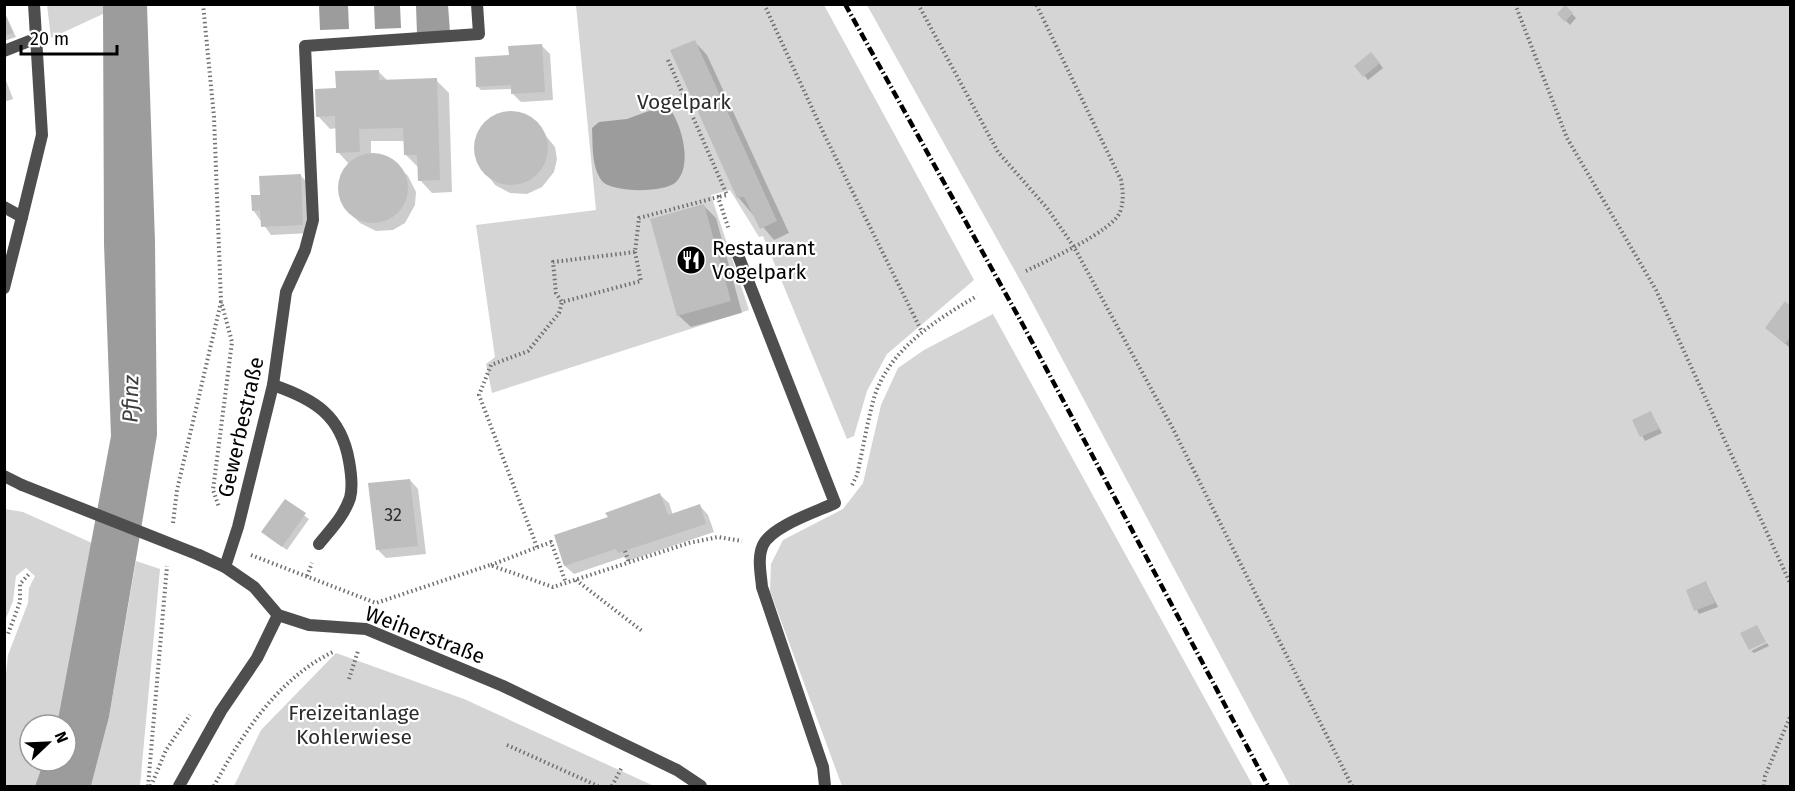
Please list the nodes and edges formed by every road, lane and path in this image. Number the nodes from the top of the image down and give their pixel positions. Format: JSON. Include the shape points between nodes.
{"nodes":[{"id":1,"x":34,"y":4,"type":"edge"},
{"id":2,"x":203,"y":4,"type":"edge"},
{"id":3,"x":477,"y":4,"type":"edge"},
{"id":4,"x":764,"y":4,"type":"edge"},
{"id":5,"x":918,"y":4,"type":"edge"},
{"id":6,"x":1036,"y":4,"type":"edge"},
{"id":7,"x":1515,"y":4,"type":"edge"},
{"id":8,"x":37,"y":39,"type":"junction"},
{"id":9,"x":4,"y":51,"type":"edge"},
{"id":10,"x":668,"y":60,"type":"dead end"},
{"id":11,"x":718,"y":197,"type":"junction"},
{"id":12,"x":4,"y":207,"type":"edge"},
{"id":13,"x":22,"y":218,"type":"junction"},
{"id":14,"x":1074,"y":247,"type":"junction"},
{"id":15,"x":736,"y":250,"type":"joint"},
{"id":16,"x":634,"y":252,"type":"junction"},
{"id":17,"x":1026,"y":271,"type":"dead end"},
{"id":18,"x":4,"y":288,"type":"edge"},
{"id":19,"x":977,"y":296,"type":"dead end"},
{"id":20,"x":221,"y":301,"type":"junction"},
{"id":21,"x":562,"y":302,"type":"junction"},
{"id":22,"x":922,"y":332,"type":"junction"},
{"id":23,"x":273,"y":385,"type":"junction"},
{"id":24,"x":4,"y":476,"type":"edge"},
{"id":25,"x":177,"y":490,"type":"dead end"},
{"id":26,"x":835,"y":503,"type":"junction"},
{"id":27,"x":238,"y":527,"type":"junction"},
{"id":28,"x":319,"y":544,"type":"dead end"},
{"id":29,"x":763,"y":545,"type":"junction"},
{"id":30,"x":232,"y":547,"type":"junction"},
{"id":31,"x":537,"y":547,"type":"junction"},
{"id":32,"x":625,"y":551,"type":"dead end"},
{"id":33,"x":629,"y":563,"type":"junction"},
{"id":34,"x":490,"y":565,"type":"junction"},
{"id":35,"x":225,"y":567,"type":"junction"},
{"id":36,"x":29,"y":574,"type":"dead end"},
{"id":37,"x":575,"y":580,"type":"junction"},
{"id":38,"x":566,"y":583,"type":"junction"},
{"id":39,"x":165,"y":584,"type":"dead end"},
{"id":40,"x":1791,"y":584,"type":"edge"},
{"id":41,"x":278,"y":615,"type":"junction"},
{"id":42,"x":346,"y":628,"type":"junction"},
{"id":43,"x":366,"y":629,"type":"junction"},
{"id":44,"x":642,"y":631,"type":"dead end"},
{"id":45,"x":4,"y":635,"type":"edge"},
{"id":46,"x":349,"y":679,"type":"dead end"},
{"id":47,"x":1791,"y":717,"type":"edge"},
{"id":48,"x":507,"y":746,"type":"dead end"},
{"id":49,"x":148,"y":786,"type":"edge"},
{"id":50,"x":179,"y":786,"type":"edge"},
{"id":51,"x":214,"y":786,"type":"edge"},
{"id":52,"x":598,"y":786,"type":"edge"},
{"id":53,"x":700,"y":786,"type":"edge"},
{"id":54,"x":825,"y":786,"type":"edge"},
{"id":55,"x":1352,"y":786,"type":"edge"},
{"id":56,"x":1764,"y":786,"type":"edge"}],
"edges":[{"from":1,"to":8,"type":"street"},
{"from":2,"to":20,"type":"path","via":[[214,117]]},
{"from":3,"to":23,"type":"street","name":"Gewerbestraße","via":[[478,34],[306,46],[313,220],[305,250],[286,292]]},
{"from":4,"to":22,"type":"path"},
{"from":5,"to":14,"type":"path","via":[[998,152],[1047,208]]},
{"from":6,"to":14,"type":"path","via":[[1121,180],[1124,198],[1120,215]]},
{"from":7,"to":40,"type":"path","via":[[1567,138],[1656,290]]},
{"from":8,"to":9,"type":"street"},
{"from":8,"to":13,"type":"street","via":[[42,135]]},
{"from":10,"to":11,"type":"path","via":[[727,195]]},
{"from":11,"to":15,"type":"path"},
{"from":11,"to":16,"type":"path","via":[[639,218]]},
{"from":12,"to":13,"type":"street"},
{"from":13,"to":18,"type":"street"},
{"from":14,"to":17,"type":"path"},
{"from":14,"to":55,"type":"path","via":[[1172,427]]},
{"from":15,"to":26,"type":"street"},
{"from":16,"to":21,"type":"path","via":[[641,281]]},
{"from":16,"to":21,"type":"path","via":[[553,262],[556,293]]},
{"from":19,"to":22,"type":"path"},
{"from":20,"to":25,"type":"path"},
{"from":20,"to":27,"type":"path","via":[[232,342],[213,490],[222,514]]},
{"from":21,"to":31,"type":"path","via":[[559,313],[528,351],[491,365],[478,395]]},
{"from":22,"to":26,"type":"path","via":[[882,378],[857,475]]},
{"from":23,"to":27,"type":"street","name":"Gewerbestraße"},
{"from":23,"to":28,"type":"street","via":[[321,407],[347,448],[350,496],[341,517]]},
{"from":24,"to":35,"type":"street","bridge":true},
{"from":26,"to":29,"type":"street","via":[[774,532]]},
{"from":27,"to":30,"type":"street","name":"Gewerbestraße"},
{"from":29,"to":33,"type":"path","via":[[718,537]]},
{"from":29,"to":54,"type":"street","via":[[759,561],[762,587],[823,767]]},
{"from":30,"to":34,"type":"path","via":[[376,603]]},
{"from":30,"to":35,"type":"street","name":"Gewerbestraße"},
{"from":31,"to":34,"type":"path"},
{"from":31,"to":38,"type":"path","via":[[553,541]]},
{"from":32,"to":33,"type":"path"},
{"from":33,"to":37,"type":"path"},
{"from":34,"to":38,"type":"path","via":[[552,587]]},
{"from":35,"to":41,"type":"street","via":[[254,587]]},
{"from":36,"to":45,"type":"path","via":[[20,584],[20,602],[8,634]]},
{"from":37,"to":38,"type":"path"},
{"from":37,"to":44,"type":"path"},
{"from":39,"to":49,"type":"path"},
{"from":41,"to":42,"type":"street","name":"Weiherstraße","via":[[309,625]]},
{"from":41,"to":50,"type":"street","via":[[257,658],[221,711]]},
{"from":42,"to":43,"type":"street","name":"Weiherstraße"},
{"from":42,"to":51,"type":"path","via":[[341,648],[313,661],[258,715]]},
{"from":43,"to":46,"type":"path"},
{"from":43,"to":53,"type":"street","name":"Weiherstraße","via":[[503,686],[677,770]]},
{"from":47,"to":56,"type":"path"},
{"from":48,"to":52,"type":"path"}]}
